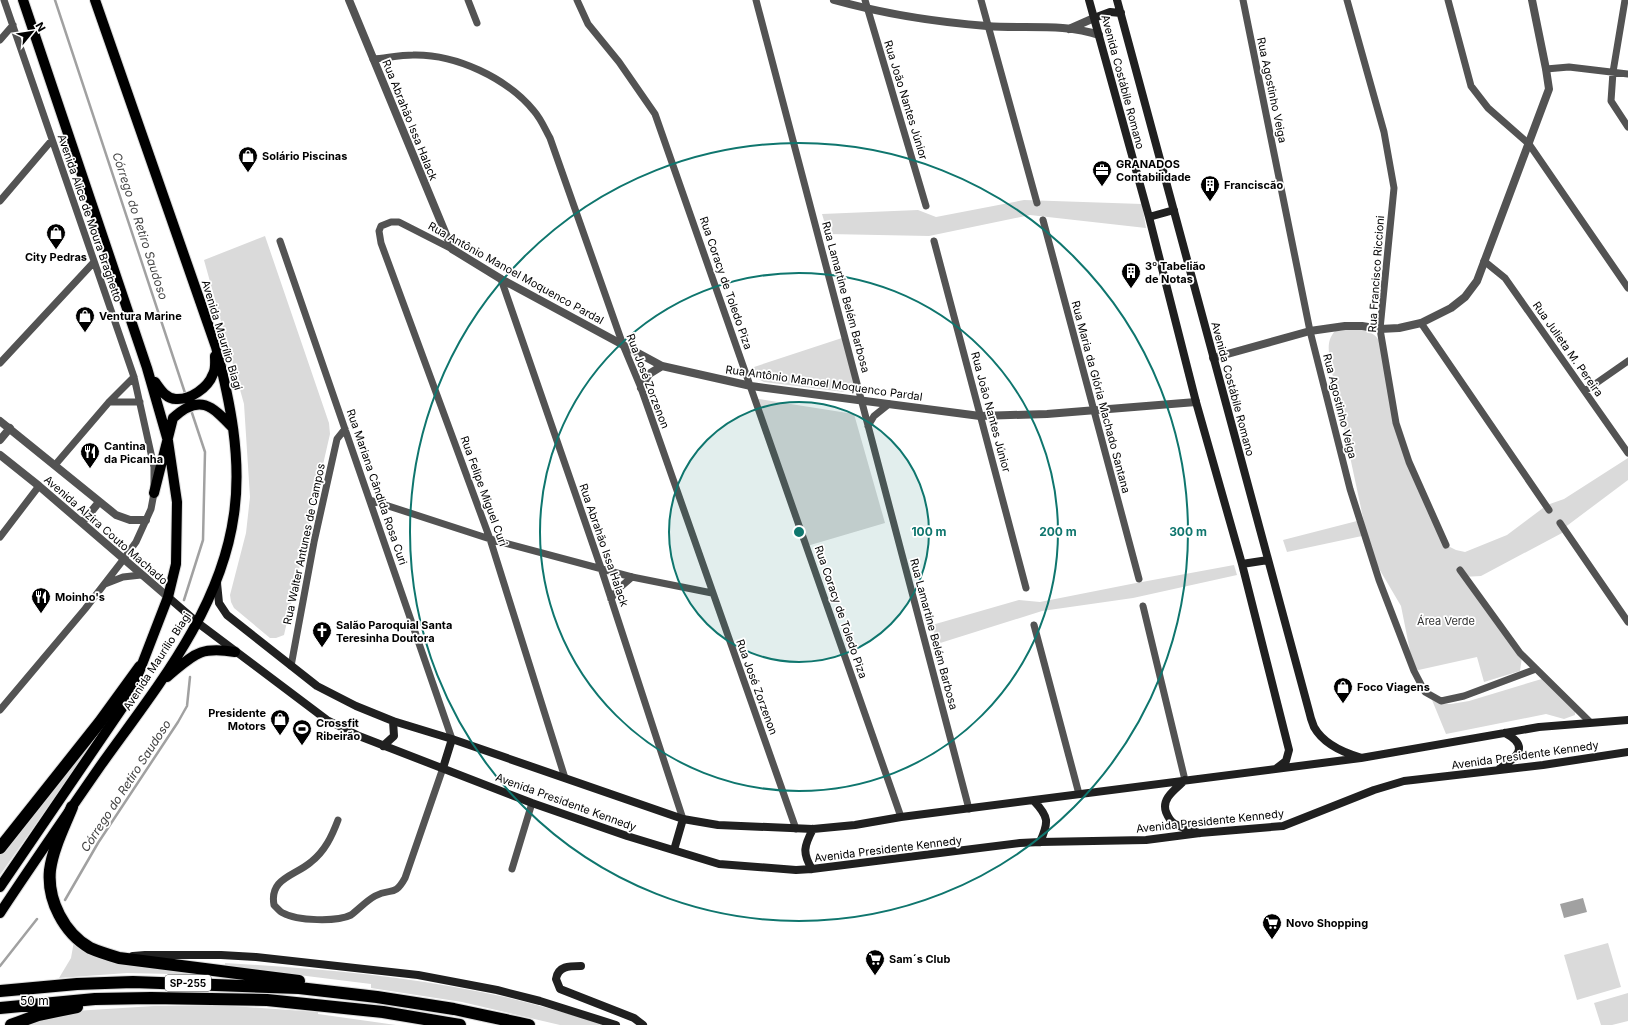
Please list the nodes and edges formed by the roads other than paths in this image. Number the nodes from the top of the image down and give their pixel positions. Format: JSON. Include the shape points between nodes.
{"nodes":[{"id":1,"x":4,"y":0,"type":"edge"},
{"id":2,"x":23,"y":0,"type":"edge"},
{"id":3,"x":95,"y":0,"type":"edge"},
{"id":4,"x":349,"y":0,"type":"edge"},
{"id":5,"x":468,"y":0,"type":"edge"},
{"id":6,"x":577,"y":0,"type":"edge"},
{"id":7,"x":756,"y":0,"type":"edge"},
{"id":8,"x":834,"y":0,"type":"edge"},
{"id":9,"x":865,"y":0,"type":"edge"},
{"id":10,"x":981,"y":0,"type":"edge"},
{"id":11,"x":1089,"y":0,"type":"edge"},
{"id":12,"x":1118,"y":0,"type":"edge"},
{"id":13,"x":1243,"y":0,"type":"edge"},
{"id":14,"x":1347,"y":0,"type":"edge"},
{"id":15,"x":1448,"y":0,"type":"edge"},
{"id":16,"x":1532,"y":0,"type":"edge"},
{"id":17,"x":1625,"y":0,"type":"edge"},
{"id":18,"x":867,"y":9,"type":"junction"},
{"id":19,"x":1121,"y":13,"type":"junction"},
{"id":20,"x":1094,"y":18,"type":"junction"},
{"id":21,"x":477,"y":24,"type":"dead end"},
{"id":22,"x":13,"y":25,"type":"junction"},
{"id":23,"x":988,"y":26,"type":"junction"},
{"id":24,"x":1069,"y":29,"type":"junction"},
{"id":25,"x":1099,"y":35,"type":"junction"},
{"id":26,"x":0,"y":40,"type":"edge"},
{"id":27,"x":373,"y":60,"type":"junction"},
{"id":28,"x":1546,"y":69,"type":"junction"},
{"id":29,"x":1613,"y":72,"type":"junction"},
{"id":30,"x":1628,"y":74,"type":"edge"},
{"id":31,"x":1628,"y":127,"type":"edge"},
{"id":32,"x":52,"y":140,"type":"junction"},
{"id":33,"x":1529,"y":144,"type":"junction"},
{"id":34,"x":0,"y":201,"type":"edge"},
{"id":35,"x":1038,"y":202,"type":"dead end"},
{"id":36,"x":926,"y":206,"type":"dead end"},
{"id":37,"x":1174,"y":210,"type":"junction"},
{"id":38,"x":1149,"y":217,"type":"junction"},
{"id":39,"x":1043,"y":220,"type":"dead end"},
{"id":40,"x":391,"y":222,"type":"joint"},
{"id":41,"x":934,"y":241,"type":"dead end"},
{"id":42,"x":280,"y":242,"type":"dead end"},
{"id":43,"x":452,"y":249,"type":"junction"},
{"id":44,"x":1484,"y":261,"type":"junction"},
{"id":45,"x":94,"y":262,"type":"junction"},
{"id":46,"x":501,"y":279,"type":"junction"},
{"id":47,"x":1628,"y":288,"type":"edge"},
{"id":48,"x":1421,"y":324,"type":"junction"},
{"id":49,"x":1380,"y":329,"type":"junction"},
{"id":50,"x":1310,"y":331,"type":"junction"},
{"id":51,"x":623,"y":345,"type":"junction"},
{"id":52,"x":216,"y":347,"type":"junction"},
{"id":53,"x":1213,"y":358,"type":"junction"},
{"id":54,"x":1628,"y":361,"type":"edge"},
{"id":55,"x":0,"y":363,"type":"edge"},
{"id":56,"x":662,"y":366,"type":"junction"},
{"id":57,"x":148,"y":368,"type":"junction"},
{"id":58,"x":134,"y":377,"type":"junction"},
{"id":59,"x":751,"y":386,"type":"junction"},
{"id":60,"x":641,"y":388,"type":"junction"},
{"id":61,"x":1584,"y":392,"type":"junction"},
{"id":62,"x":861,"y":400,"type":"junction"},
{"id":63,"x":109,"y":402,"type":"junction"},
{"id":64,"x":140,"y":402,"type":"junction"},
{"id":65,"x":1196,"y":402,"type":"junction"},
{"id":66,"x":889,"y":404,"type":"junction"},
{"id":67,"x":1093,"y":410,"type":"junction"},
{"id":68,"x":980,"y":416,"type":"junction"},
{"id":69,"x":0,"y":421,"type":"edge"},
{"id":70,"x":868,"y":426,"type":"junction"},
{"id":71,"x":10,"y":428,"type":"junction"},
{"id":72,"x":233,"y":428,"type":"junction"},
{"id":73,"x":345,"y":430,"type":"junction"},
{"id":74,"x":0,"y":440,"type":"edge"},
{"id":75,"x":168,"y":441,"type":"junction"},
{"id":76,"x":1628,"y":453,"type":"edge"},
{"id":77,"x":0,"y":454,"type":"edge"},
{"id":78,"x":55,"y":465,"type":"junction"},
{"id":79,"x":39,"y":486,"type":"junction"},
{"id":80,"x":154,"y":493,"type":"junction"},
{"id":81,"x":370,"y":500,"type":"junction"},
{"id":82,"x":99,"y":502,"type":"junction"},
{"id":83,"x":1549,"y":510,"type":"dead end"},
{"id":84,"x":146,"y":520,"type":"junction"},
{"id":85,"x":82,"y":523,"type":"junction"},
{"id":86,"x":1560,"y":523,"type":"dead end"},
{"id":87,"x":0,"y":537,"type":"edge"},
{"id":88,"x":490,"y":539,"type":"junction"},
{"id":89,"x":1446,"y":544,"type":"dead end"},
{"id":90,"x":123,"y":560,"type":"junction"},
{"id":91,"x":1268,"y":560,"type":"junction"},
{"id":92,"x":1242,"y":564,"type":"junction"},
{"id":93,"x":602,"y":568,"type":"junction"},
{"id":94,"x":1460,"y":570,"type":"dead end"},
{"id":95,"x":141,"y":575,"type":"junction"},
{"id":96,"x":632,"y":577,"type":"junction"},
{"id":97,"x":1139,"y":579,"type":"dead end"},
{"id":98,"x":216,"y":583,"type":"junction"},
{"id":99,"x":103,"y":585,"type":"junction"},
{"id":100,"x":1026,"y":588,"type":"dead end"},
{"id":101,"x":712,"y":593,"type":"junction"},
{"id":102,"x":168,"y":597,"type":"junction"},
{"id":103,"x":611,"y":599,"type":"junction"},
{"id":104,"x":1143,"y":606,"type":"dead end"},
{"id":105,"x":1628,"y":622,"type":"edge"},
{"id":106,"x":198,"y":623,"type":"junction"},
{"id":107,"x":1034,"y":625,"type":"dead end"},
{"id":108,"x":235,"y":652,"type":"junction"},
{"id":109,"x":291,"y":666,"type":"junction"},
{"id":110,"x":140,"y":667,"type":"junction"},
{"id":111,"x":1536,"y":669,"type":"junction"},
{"id":112,"x":161,"y":682,"type":"junction"},
{"id":113,"x":0,"y":710,"type":"edge"},
{"id":114,"x":1628,"y":720,"type":"edge"},
{"id":115,"x":393,"y":721,"type":"junction"},
{"id":116,"x":1590,"y":722,"type":"junction"},
{"id":117,"x":1505,"y":733,"type":"junction"},
{"id":118,"x":452,"y":739,"type":"junction"},
{"id":119,"x":383,"y":746,"type":"junction"},
{"id":120,"x":1628,"y":752,"type":"edge"},
{"id":121,"x":1361,"y":758,"type":"junction"},
{"id":122,"x":443,"y":768,"type":"junction"},
{"id":123,"x":1277,"y":769,"type":"junction"},
{"id":124,"x":1496,"y":771,"type":"junction"},
{"id":125,"x":565,"y":778,"type":"junction"},
{"id":126,"x":1186,"y":780,"type":"junction"},
{"id":127,"x":1079,"y":794,"type":"junction"},
{"id":128,"x":1034,"y":801,"type":"junction"},
{"id":129,"x":532,"y":803,"type":"junction"},
{"id":130,"x":72,"y":807,"type":"junction"},
{"id":131,"x":970,"y":809,"type":"junction"},
{"id":132,"x":901,"y":817,"type":"junction"},
{"id":133,"x":683,"y":819,"type":"junction"},
{"id":134,"x":338,"y":820,"type":"dead end"},
{"id":135,"x":796,"y":829,"type":"junction"},
{"id":136,"x":813,"y":830,"type":"junction"},
{"id":137,"x":1200,"y":833,"type":"junction"},
{"id":138,"x":1040,"y":842,"type":"junction"},
{"id":139,"x":0,"y":848,"type":"edge"},
{"id":140,"x":674,"y":850,"type":"junction"},
{"id":141,"x":512,"y":869,"type":"dead end"},
{"id":142,"x":812,"y":869,"type":"junction"},
{"id":143,"x":0,"y":887,"type":"edge"},
{"id":144,"x":0,"y":913,"type":"edge"},
{"id":145,"x":119,"y":958,"type":"junction"},
{"id":146,"x":580,"y":966,"type":"dead end"},
{"id":147,"x":0,"y":991,"type":"edge"},
{"id":148,"x":377,"y":997,"type":"junction"},
{"id":149,"x":151,"y":998,"type":"junction"},
{"id":150,"x":0,"y":1008,"type":"edge"},
{"id":151,"x":383,"y":1012,"type":"junction"},
{"id":152,"x":528,"y":1024,"type":"edge"},
{"id":153,"x":11,"y":1025,"type":"edge"},
{"id":154,"x":430,"y":1025,"type":"edge"},
{"id":155,"x":460,"y":1025,"type":"edge"},
{"id":156,"x":616,"y":1025,"type":"edge"},
{"id":157,"x":643,"y":1025,"type":"edge"}],
"edges":[{"from":1,"to":22,"type":"street","name":"Avenida Alice de Moura Braghetto"},
{"from":2,"to":57,"type":"main road","name":"Avenida Maurílio Biagi"},
{"from":3,"to":52,"type":"main road","name":"Avenida Maurílio Biagi"},
{"from":4,"to":27,"type":"street","name":"Rua Abrahão Issa Halack"},
{"from":5,"to":21,"type":"street"},
{"from":6,"to":59,"type":"street","name":"Rua Coracy de Toledo Piza","via":[[588,24],[619,62],[655,114]]},
{"from":7,"to":62,"type":"street","name":"Rua Lamartine Belém Barbosa"},
{"from":8,"to":18,"type":"street"},
{"from":9,"to":18,"type":"street","name":"Rua João Nantes Júnior"},
{"from":10,"to":23,"type":"street"},
{"from":11,"to":20,"type":"main road","name":"Avenida Costábile Romano"},
{"from":12,"to":19,"type":"main road","name":"Avenida Costábile Romano"},
{"from":13,"to":50,"type":"street","name":"Rua Agostinho Veiga"},
{"from":14,"to":49,"type":"street","name":"Rua Francisco Riccioni","via":[[1384,132],[1394,188]]},
{"from":15,"to":33,"type":"street","via":[[1471,86],[1488,108]]},
{"from":16,"to":28,"type":"street"},
{"from":17,"to":29,"type":"street"},
{"from":18,"to":23,"type":"street"},
{"from":18,"to":36,"type":"street","name":"Rua João Nantes Júnior"},
{"from":19,"to":20,"type":"main road","via":[[1110,12]]},
{"from":19,"to":37,"type":"main road","name":"Avenida Costábile Romano"},
{"from":20,"to":24,"type":"street"},
{"from":20,"to":25,"type":"main road","name":"Avenida Costábile Romano"},
{"from":22,"to":26,"type":"street"},
{"from":22,"to":32,"type":"street","name":"Avenida Alice de Moura Braghetto"},
{"from":23,"to":24,"type":"street"},
{"from":23,"to":35,"type":"street"},
{"from":24,"to":25,"type":"street"},
{"from":25,"to":38,"type":"main road","name":"Avenida Costábile Romano"},
{"from":27,"to":43,"type":"street","name":"Rua Abrahão Issa Halack"},
{"from":27,"to":51,"type":"street","name":"Rua José Zorzenon","via":[[413,55],[451,59],[484,73],[515,92],[535,112],[550,138]]},
{"from":28,"to":29,"type":"street","via":[[1569,67]]},
{"from":28,"to":33,"type":"street","via":[[1549,89]]},
{"from":29,"to":30,"type":"street"},
{"from":29,"to":31,"type":"street","via":[[1611,102]]},
{"from":32,"to":34,"type":"street"},
{"from":32,"to":45,"type":"street","name":"Avenida Alice de Moura Braghetto"},
{"from":33,"to":44,"type":"street"},
{"from":33,"to":47,"type":"street"},
{"from":37,"to":38,"type":"main road"},
{"from":37,"to":53,"type":"main road","name":"Avenida Costábile Romano"},
{"from":38,"to":65,"type":"main road","name":"Avenida Costábile Romano"},
{"from":39,"to":67,"type":"street","name":"Rua Maria da Glória Machado Santana"},
{"from":40,"to":43,"type":"street","name":"Rua Antônio Manoel Moquenco Pardal","via":[[403,223]]},
{"from":40,"to":88,"type":"street","name":"Rua Felipe Miguel Curi","via":[[381,226],[379,235]]},
{"from":41,"to":68,"type":"street","name":"Rua João Nantes Júnior"},
{"from":42,"to":73,"type":"street","name":"Rua Mariana Cândida Rosa Curi"},
{"from":43,"to":46,"type":"street","name":"Rua Antônio Manoel Moquenco Pardal"},
{"from":44,"to":48,"type":"street","via":[[1477,281],[1465,297],[1451,308]]},
{"from":44,"to":61,"type":"street","name":"Rua Julieta M. Pereira","via":[[1505,278]]},
{"from":45,"to":55,"type":"street"},
{"from":45,"to":58,"type":"street","name":"Avenida Alice de Moura Braghetto"},
{"from":46,"to":51,"type":"street","name":"Rua Antônio Manoel Moquenco Pardal"},
{"from":46,"to":93,"type":"street","name":"Rua Abrahão Issa Halack"},
{"from":48,"to":49,"type":"street"},
{"from":48,"to":83,"type":"street"},
{"from":49,"to":50,"type":"street","via":[[1345,326]]},
{"from":49,"to":89,"type":"street","name":"Rua Francisco Riccioni","via":[[1396,423],[1409,462]]},
{"from":50,"to":53,"type":"street"},
{"from":50,"to":111,"type":"street","name":"Rua Agostinho Veiga","via":[[1350,489],[1379,580],[1414,671],[1425,692],[1442,701],[1464,696]]},
{"from":51,"to":56,"type":"street","name":"Rua Antônio Manoel Moquenco Pardal"},
{"from":51,"to":60,"type":"street","name":"Rua José Zorzenon"},
{"from":52,"to":57,"type":"main road","via":[[213,374],[201,390],[189,396],[176,399],[166,395]]},
{"from":52,"to":72,"type":"main road","name":"Avenida Maurílio Biagi","via":[[228,393]]},
{"from":53,"to":91,"type":"main road","name":"Avenida Costábile Romano"},
{"from":54,"to":61,"type":"street"},
{"from":56,"to":59,"type":"street","name":"Rua Antônio Manoel Moquenco Pardal"},
{"from":56,"to":60,"type":"street","via":[[649,374]]},
{"from":57,"to":75,"type":"main road","name":"Avenida Maurílio Biagi"},
{"from":58,"to":63,"type":"street"},
{"from":58,"to":64,"type":"street","name":"Avenida Alice de Moura Braghetto"},
{"from":59,"to":62,"type":"street","name":"Rua Antônio Manoel Moquenco Pardal"},
{"from":59,"to":132,"type":"street","name":"Rua Coracy de Toledo Piza"},
{"from":60,"to":101,"type":"street","name":"Rua José Zorzenon"},
{"from":61,"to":76,"type":"street","name":"Rua Julieta M. Pereira"},
{"from":62,"to":66,"type":"street","name":"Rua Antônio Manoel Moquenco Pardal"},
{"from":62,"to":70,"type":"street","name":"Rua Lamartine Belém Barbosa"},
{"from":63,"to":64,"type":"street"},
{"from":63,"to":78,"type":"street"},
{"from":64,"to":80,"type":"street","name":"Avenida Alice de Moura Braghetto","via":[[154,467]]},
{"from":65,"to":67,"type":"street","name":"Rua Antônio Manoel Moquenco Pardal"},
{"from":65,"to":92,"type":"main road","name":"Avenida Costábile Romano"},
{"from":66,"to":68,"type":"street","name":"Rua Antônio Manoel Moquenco Pardal"},
{"from":66,"to":70,"type":"street","via":[[874,416]]},
{"from":67,"to":68,"type":"street","name":"Rua Antônio Manoel Moquenco Pardal"},
{"from":67,"to":97,"type":"street","name":"Rua Maria da Glória Machado Santana"},
{"from":68,"to":100,"type":"street","name":"Rua João Nantes Júnior"},
{"from":69,"to":71,"type":"street","name":"Avenida Alzira Couto Machado"},
{"from":70,"to":131,"type":"street","name":"Rua Lamartine Belém Barbosa"},
{"from":71,"to":74,"type":"street"},
{"from":71,"to":78,"type":"street","name":"Avenida Alzira Couto Machado"},
{"from":72,"to":75,"type":"main road","via":[[207,405],[194,405],[181,410],[173,418]]},
{"from":72,"to":98,"type":"main road","name":"Avenida Maurílio Biagi","via":[[237,475],[235,513]]},
{"from":73,"to":81,"type":"street","name":"Rua Mariana Cândida Rosa Curi"},
{"from":73,"to":109,"type":"street","name":"Rua Walter Antunes de Campos","via":[[337,439],[314,542]]},
{"from":75,"to":80,"type":"main road"},
{"from":75,"to":102,"type":"main road","name":"Avenida Maurílio Biagi","via":[[178,527],[176,564]]},
{"from":77,"to":79,"type":"street","name":"Avenida Alzira Couto Machado"},
{"from":78,"to":82,"type":"street","name":"Avenida Alzira Couto Machado"},
{"from":79,"to":85,"type":"street","name":"Avenida Alzira Couto Machado"},
{"from":79,"to":87,"type":"street"},
{"from":80,"to":84,"type":"street"},
{"from":81,"to":88,"type":"street"},
{"from":81,"to":118,"type":"street","name":"Rua Mariana Cândida Rosa Curi"},
{"from":82,"to":84,"type":"street","name":"Avenida Alzira Couto Machado","via":[[123,518]]},
{"from":82,"to":85,"type":"street"},
{"from":84,"to":90,"type":"street","via":[[136,542]]},
{"from":85,"to":90,"type":"street","name":"Avenida Alzira Couto Machado"},
{"from":86,"to":105,"type":"street"},
{"from":88,"to":93,"type":"street"},
{"from":88,"to":125,"type":"street","name":"Rua Felipe Miguel Curi"},
{"from":90,"to":95,"type":"street","name":"Avenida Alzira Couto Machado"},
{"from":90,"to":99,"type":"street"},
{"from":91,"to":92,"type":"main road"},
{"from":91,"to":121,"type":"main road","name":"Avenida Costábile Romano","via":[[1314,728],[1341,751]]},
{"from":92,"to":123,"type":"main road","name":"Avenida Costábile Romano","via":[[1289,750],[1286,760]]},
{"from":93,"to":96,"type":"street"},
{"from":93,"to":103,"type":"street","name":"Rua Abrahão Issa Halack"},
{"from":94,"to":111,"type":"street","via":[[1520,653]]},
{"from":95,"to":99,"type":"street","via":[[124,577]]},
{"from":95,"to":102,"type":"street","name":"Avenida Alzira Couto Machado"},
{"from":96,"to":101,"type":"street"},
{"from":96,"to":103,"type":"street"},
{"from":98,"to":106,"type":"main road","name":"Avenida Maurílio Biagi"},
{"from":98,"to":109,"type":"main road","name":"Avenida Presidente Kennedy","via":[[219,603],[226,615]]},
{"from":99,"to":113,"type":"street"},
{"from":101,"to":135,"type":"street","name":"Rua José Zorzenon"},
{"from":102,"to":106,"type":"main road","name":"Avenida Alzira Couto Machado"},
{"from":102,"to":110,"type":"main road","name":"Avenida Maurílio Biagi"},
{"from":103,"to":133,"type":"street","name":"Rua Abrahão Issa Halack"},
{"from":104,"to":126,"type":"street"},
{"from":106,"to":108,"type":"main road","name":"Avenida Presidente Kennedy"},
{"from":106,"to":112,"type":"main road","name":"Avenida Maurílio Biagi"},
{"from":107,"to":127,"type":"street"},
{"from":108,"to":112,"type":"main road","via":[[217,649],[205,651],[190,658]]},
{"from":108,"to":119,"type":"main road","name":"Avenida Presidente Kennedy","via":[[326,720]]},
{"from":109,"to":115,"type":"main road","name":"Avenida Presidente Kennedy","via":[[317,686]]},
{"from":110,"to":139,"type":"highway","via":[[100,722]]},
{"from":110,"to":143,"type":"main road","name":"Avenida Maurílio Biagi","via":[[129,698]]},
{"from":111,"to":116,"type":"street"},
{"from":112,"to":130,"type":"main road","name":"Avenida Maurílio Biagi"},
{"from":114,"to":116,"type":"main road","name":"Avenida Presidente Kennedy"},
{"from":115,"to":118,"type":"main road","name":"Avenida Presidente Kennedy"},
{"from":115,"to":119,"type":"main road","via":[[394,736]]},
{"from":116,"to":117,"type":"main road","name":"Avenida Presidente Kennedy"},
{"from":117,"to":121,"type":"main road","name":"Avenida Presidente Kennedy"},
{"from":117,"to":124,"type":"main road","via":[[1512,737],[1519,751],[1513,760]]},
{"from":118,"to":122,"type":"main road"},
{"from":118,"to":125,"type":"main road","name":"Avenida Presidente Kennedy"},
{"from":119,"to":122,"type":"main road","name":"Avenida Presidente Kennedy"},
{"from":120,"to":124,"type":"main road","name":"Avenida Presidente Kennedy"},
{"from":121,"to":123,"type":"main road","name":"Avenida Presidente Kennedy"},
{"from":122,"to":129,"type":"main road","name":"Avenida Presidente Kennedy"},
{"from":122,"to":134,"type":"street","via":[[400,888],[377,895],[350,915],[332,919],[304,919],[283,913],[274,905],[273,891],[278,884],[311,862],[325,848]]},
{"from":123,"to":126,"type":"main road","name":"Avenida Presidente Kennedy"},
{"from":124,"to":137,"type":"main road","name":"Avenida Presidente Kennedy","via":[[1404,782],[1374,790],[1283,826]]},
{"from":125,"to":133,"type":"main road","name":"Avenida Presidente Kennedy"},
{"from":126,"to":127,"type":"main road","name":"Avenida Presidente Kennedy"},
{"from":126,"to":137,"type":"main road","via":[[1167,798],[1165,809],[1174,824]]},
{"from":127,"to":128,"type":"main road","name":"Avenida Presidente Kennedy"},
{"from":128,"to":131,"type":"main road","name":"Avenida Presidente Kennedy"},
{"from":128,"to":138,"type":"main road","via":[[1047,819]]},
{"from":129,"to":140,"type":"main road","name":"Avenida Presidente Kennedy"},
{"from":129,"to":141,"type":"street"},
{"from":130,"to":144,"type":"main road","name":"Avenida Maurílio Biagi"},
{"from":130,"to":145,"type":"highway","via":[[50,870],[51,896],[61,918],[78,938],[89,947]]},
{"from":131,"to":132,"type":"main road","name":"Avenida Presidente Kennedy"},
{"from":132,"to":136,"type":"main road","name":"Avenida Presidente Kennedy"},
{"from":133,"to":135,"type":"main road","name":"Avenida Presidente Kennedy","via":[[718,826]]},
{"from":133,"to":140,"type":"main road"},
{"from":135,"to":136,"type":"main road","name":"Avenida Presidente Kennedy"},
{"from":136,"to":142,"type":"main road","via":[[805,847],[805,859]]},
{"from":137,"to":138,"type":"main road","name":"Avenida Presidente Kennedy","via":[[1146,840]]},
{"from":138,"to":142,"type":"main road","name":"Avenida Presidente Kennedy"},
{"from":140,"to":142,"type":"main road","name":"Avenida Presidente Kennedy","via":[[719,864]]},
{"from":145,"to":148,"type":"highway","via":[[328,985]]},
{"from":145,"to":156,"type":"main road","via":[[145,955],[228,956],[418,975],[526,997]]},
{"from":146,"to":157,"type":"main road","via":[[564,967],[559,971],[556,981],[560,989],[634,1018]]},
{"from":147,"to":148,"type":"highway","number":"SP-255","via":[[133,982],[276,986]]},
{"from":148,"to":152,"type":"highway","number":"SP-255"},
{"from":149,"to":150,"type":"highway","number":"SP-255","via":[[94,999]]},
{"from":149,"to":151,"type":"highway","number":"SP-255","via":[[268,1000]]},
{"from":149,"to":153,"type":"highway","via":[[54,1011]]},
{"from":151,"to":154,"type":"highway"},
{"from":151,"to":155,"type":"highway","number":"SP-255"}]}
